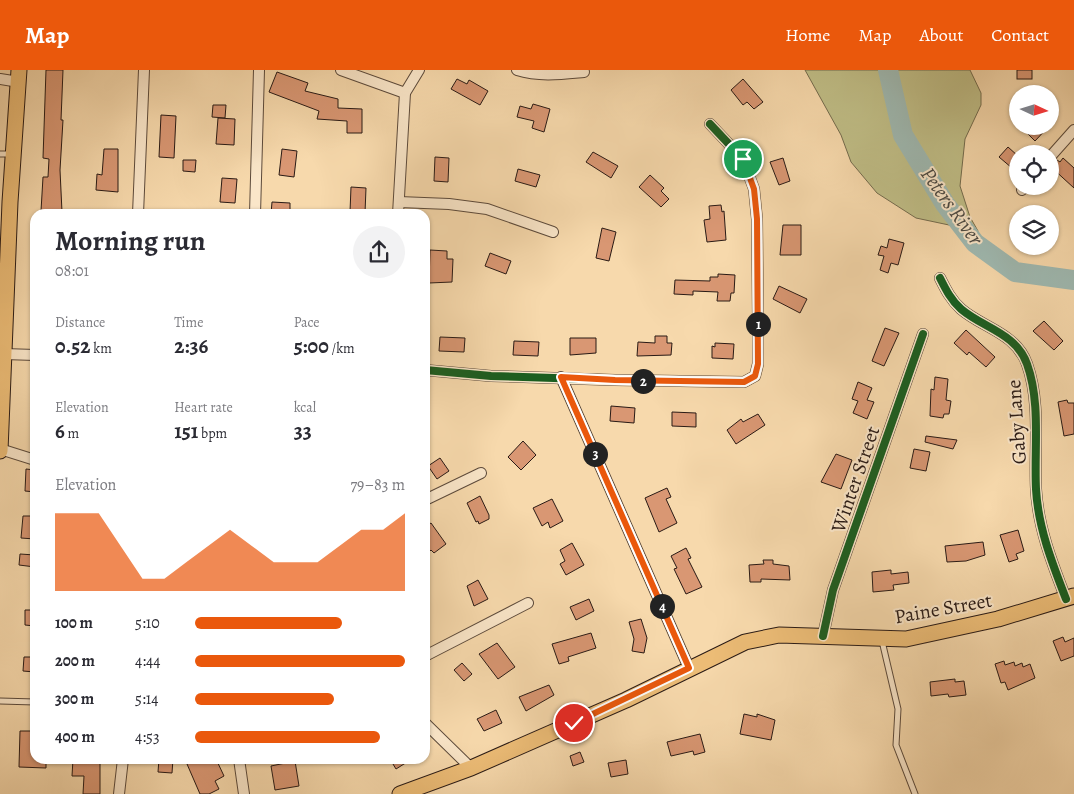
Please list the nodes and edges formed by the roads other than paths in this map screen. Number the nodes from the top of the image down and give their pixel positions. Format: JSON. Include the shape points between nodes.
{"nodes":[{"id":1,"x":144,"y":70,"type":"edge"},
{"id":2,"x":259,"y":70,"type":"edge"},
{"id":3,"x":341,"y":70,"type":"edge"},
{"id":4,"x":419,"y":70,"type":"edge"},
{"id":5,"x":518,"y":70,"type":"edge"},
{"id":6,"x":584,"y":72,"type":"dead end"},
{"id":7,"x":19,"y":76,"type":"edge"},
{"id":8,"x":0,"y":79,"type":"edge"},
{"id":9,"x":405,"y":93,"type":"junction"},
{"id":10,"x":710,"y":124,"type":"dead end"},
{"id":11,"x":1074,"y":130,"type":"edge"},
{"id":12,"x":1059,"y":148,"type":"edge"},
{"id":13,"x":7,"y":154,"type":"edge"},
{"id":14,"x":399,"y":202,"type":"junction"},
{"id":15,"x":138,"y":209,"type":"edge"},
{"id":16,"x":255,"y":209,"type":"edge"},
{"id":17,"x":398,"y":209,"type":"edge"},
{"id":18,"x":553,"y":232,"type":"dead end"},
{"id":19,"x":940,"y":278,"type":"dead end"},
{"id":20,"x":923,"y":334,"type":"dead end"},
{"id":21,"x":30,"y":356,"type":"edge"},
{"id":22,"x":2,"y":361,"type":"edge"},
{"id":23,"x":430,"y":370,"type":"edge"},
{"id":24,"x":561,"y":377,"type":"junction"},
{"id":25,"x":0,"y":450,"type":"edge"},
{"id":26,"x":30,"y":459,"type":"edge"},
{"id":27,"x":481,"y":472,"type":"dead end"},
{"id":28,"x":430,"y":498,"type":"edge"},
{"id":29,"x":1070,"y":598,"type":"edge"},
{"id":30,"x":528,"y":603,"type":"dead end"},
{"id":31,"x":824,"y":636,"type":"junction"},
{"id":32,"x":881,"y":638,"type":"junction"},
{"id":33,"x":430,"y":653,"type":"edge"},
{"id":34,"x":689,"y":668,"type":"junction"},
{"id":35,"x":0,"y":701,"type":"edge"},
{"id":36,"x":30,"y":702,"type":"edge"},
{"id":37,"x":430,"y":728,"type":"edge"},
{"id":38,"x":122,"y":764,"type":"edge"},
{"id":39,"x":239,"y":764,"type":"edge"},
{"id":40,"x":471,"y":768,"type":"junction"},
{"id":41,"x":119,"y":794,"type":"edge"},
{"id":42,"x":244,"y":794,"type":"edge"},
{"id":43,"x":400,"y":794,"type":"edge"},
{"id":44,"x":915,"y":794,"type":"edge"}],
"edges":[{"from":1,"to":15,"type":"street"},
{"from":2,"to":16,"type":"street"},
{"from":3,"to":9,"type":"street"},
{"from":4,"to":9,"type":"street"},
{"from":5,"to":6,"type":"street","via":[[555,75]]},
{"from":7,"to":8,"type":"street"},
{"from":7,"to":13,"type":"main road"},
{"from":9,"to":14,"type":"street"},
{"from":10,"to":24,"type":"street","via":[[743,159],[754,189],[758,317],[755,376],[744,382]]},
{"from":11,"to":12,"type":"street"},
{"from":13,"to":22,"type":"main road"},
{"from":14,"to":17,"type":"street"},
{"from":14,"to":18,"type":"street","via":[[487,210]]},
{"from":19,"to":29,"type":"street","name":"Gaby Lane","via":[[949,297],[962,310],[1016,345],[1027,362],[1034,403],[1036,490],[1041,525],[1048,553]]},
{"from":20,"to":31,"type":"street","name":"Winter Street","via":[[833,590]]},
{"from":21,"to":22,"type":"street"},
{"from":22,"to":25,"type":"main road"},
{"from":23,"to":24,"type":"street"},
{"from":24,"to":34,"type":"street"},
{"from":25,"to":26,"type":"street"},
{"from":27,"to":28,"type":"street"},
{"from":29,"to":32,"type":"main road","name":"Paine Street","via":[[998,620],[906,639]]},
{"from":30,"to":33,"type":"street"},
{"from":31,"to":32,"type":"main road","name":"Paine Street"},
{"from":31,"to":34,"type":"main road","name":"Paine Street","via":[[779,635],[745,642]]},
{"from":32,"to":44,"type":"lane","via":[[898,709],[896,745]]},
{"from":34,"to":40,"type":"main road","name":"Paine Street","via":[[626,700]]},
{"from":35,"to":36,"type":"lane"},
{"from":37,"to":40,"type":"street"},
{"from":38,"to":41,"type":"street"},
{"from":39,"to":42,"type":"street"},
{"from":40,"to":43,"type":"main road","name":"Paine Street"}]}
